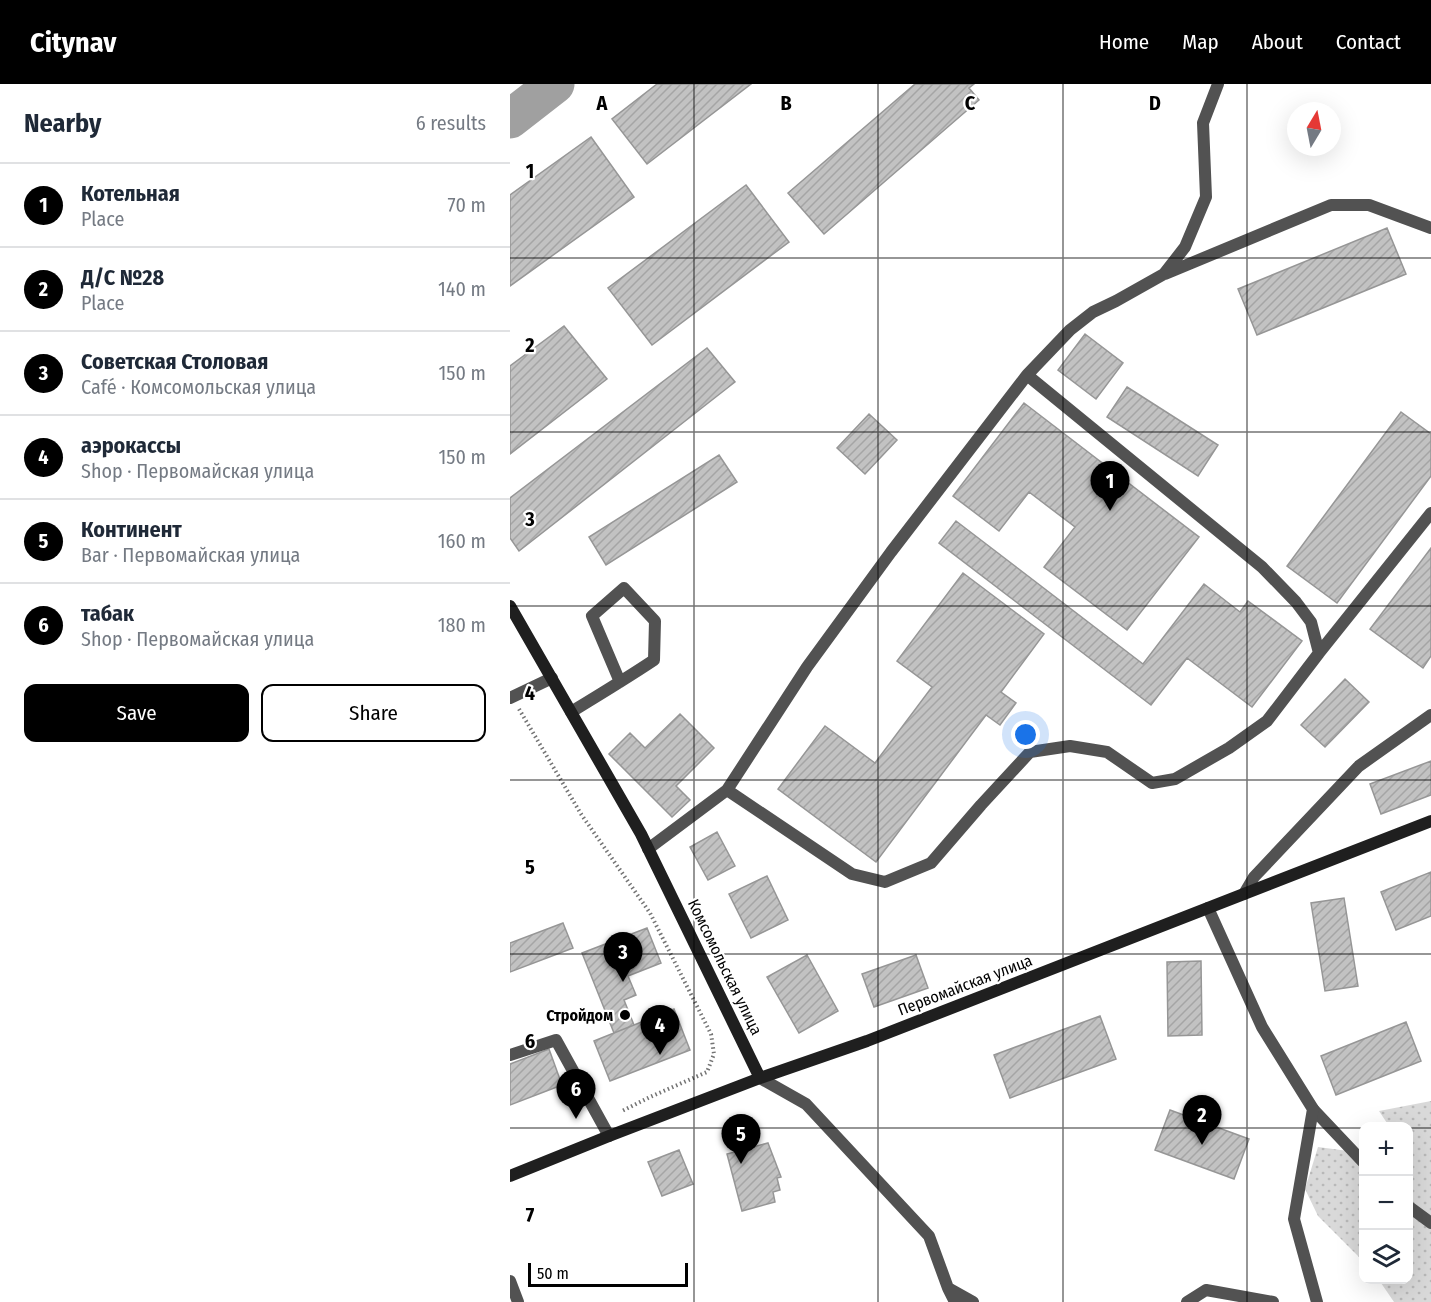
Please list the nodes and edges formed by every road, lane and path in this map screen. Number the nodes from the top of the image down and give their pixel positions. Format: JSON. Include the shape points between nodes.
{"nodes":[{"id":1,"x":1218,"y":84,"type":"edge"},
{"id":2,"x":1431,"y":228,"type":"edge"},
{"id":3,"x":1164,"y":274,"type":"junction"},
{"id":4,"x":1027,"y":375,"type":"junction"},
{"id":5,"x":1431,"y":513,"type":"edge"},
{"id":6,"x":510,"y":606,"type":"edge"},
{"id":7,"x":1319,"y":653,"type":"junction"},
{"id":8,"x":552,"y":678,"type":"junction"},
{"id":9,"x":620,"y":682,"type":"junction"},
{"id":10,"x":511,"y":698,"type":"edge"},
{"id":11,"x":571,"y":712,"type":"junction"},
{"id":12,"x":1431,"y":715,"type":"edge"},
{"id":13,"x":727,"y":790,"type":"junction"},
{"id":14,"x":1431,"y":821,"type":"edge"},
{"id":15,"x":648,"y":849,"type":"junction"},
{"id":16,"x":1244,"y":894,"type":"junction"},
{"id":17,"x":1208,"y":908,"type":"junction"},
{"id":18,"x":510,"y":1055,"type":"edge"},
{"id":19,"x":760,"y":1078,"type":"junction"},
{"id":20,"x":1313,"y":1109,"type":"junction"},
{"id":21,"x":602,"y":1121,"type":"junction"},
{"id":22,"x":609,"y":1136,"type":"junction"},
{"id":23,"x":1359,"y":1158,"type":"edge"},
{"id":24,"x":510,"y":1176,"type":"edge"},
{"id":25,"x":1413,"y":1210,"type":"edge"},
{"id":26,"x":1431,"y":1223,"type":"edge"},
{"id":27,"x":511,"y":1285,"type":"edge"},
{"id":28,"x":948,"y":1288,"type":"junction"},
{"id":29,"x":518,"y":1302,"type":"edge"},
{"id":30,"x":955,"y":1302,"type":"edge"},
{"id":31,"x":973,"y":1302,"type":"edge"},
{"id":32,"x":1187,"y":1302,"type":"edge"},
{"id":33,"x":1273,"y":1302,"type":"edge"},
{"id":34,"x":1317,"y":1302,"type":"edge"}],
"edges":[{"from":1,"to":3,"type":"street","via":[[1203,123],[1206,197],[1185,247]]},
{"from":2,"to":3,"type":"street","via":[[1369,205],[1331,205]]},
{"from":3,"to":4,"type":"street","via":[[1093,312]]},
{"from":4,"to":7,"type":"street","via":[[1262,567],[1311,622]]},
{"from":4,"to":13,"type":"street","via":[[807,667]]},
{"from":5,"to":7,"type":"street"},
{"from":6,"to":8,"type":"main road","name":"Комсомольская улица"},
{"from":7,"to":13,"type":"street","via":[[1267,721],[1175,779],[1152,783],[1107,752],[1070,746],[1030,752],[931,863],[885,882],[852,874]]},
{"from":8,"to":10,"type":"street"},
{"from":8,"to":11,"type":"main road","name":"Комсомольская улица"},
{"from":9,"to":9,"type":"street","via":[[654,660],[655,621],[624,588],[592,616]]},
{"from":9,"to":11,"type":"street"},
{"from":10,"to":21,"type":"path","via":[[581,813],[650,913],[711,1034],[714,1054],[707,1072]]},
{"from":11,"to":15,"type":"main road","name":"Комсомольская улица"},
{"from":12,"to":16,"type":"street","via":[[1359,766],[1254,877]]},
{"from":13,"to":15,"type":"street"},
{"from":14,"to":16,"type":"main road","name":"Первомайская улица"},
{"from":15,"to":19,"type":"main road","name":"Комсомольская улица"},
{"from":16,"to":17,"type":"main road","name":"Первомайская улица"},
{"from":17,"to":19,"type":"main road","name":"Первомайская улица","via":[[878,1037]]},
{"from":17,"to":20,"type":"street","via":[[1262,1027]]},
{"from":18,"to":21,"type":"street","via":[[556,1040]]},
{"from":19,"to":22,"type":"main road","name":"Первомайская улица"},
{"from":19,"to":28,"type":"street","via":[[806,1104],[929,1236]]},
{"from":20,"to":23,"type":"street"},
{"from":20,"to":34,"type":"street","via":[[1294,1219]]},
{"from":21,"to":22,"type":"street"},
{"from":22,"to":24,"type":"main road","name":"Первомайская улица"},
{"from":25,"to":26,"type":"street"},
{"from":27,"to":29,"type":"street"},
{"from":28,"to":30,"type":"street"},
{"from":28,"to":31,"type":"street"},
{"from":32,"to":33,"type":"street","via":[[1206,1290]]}]}
